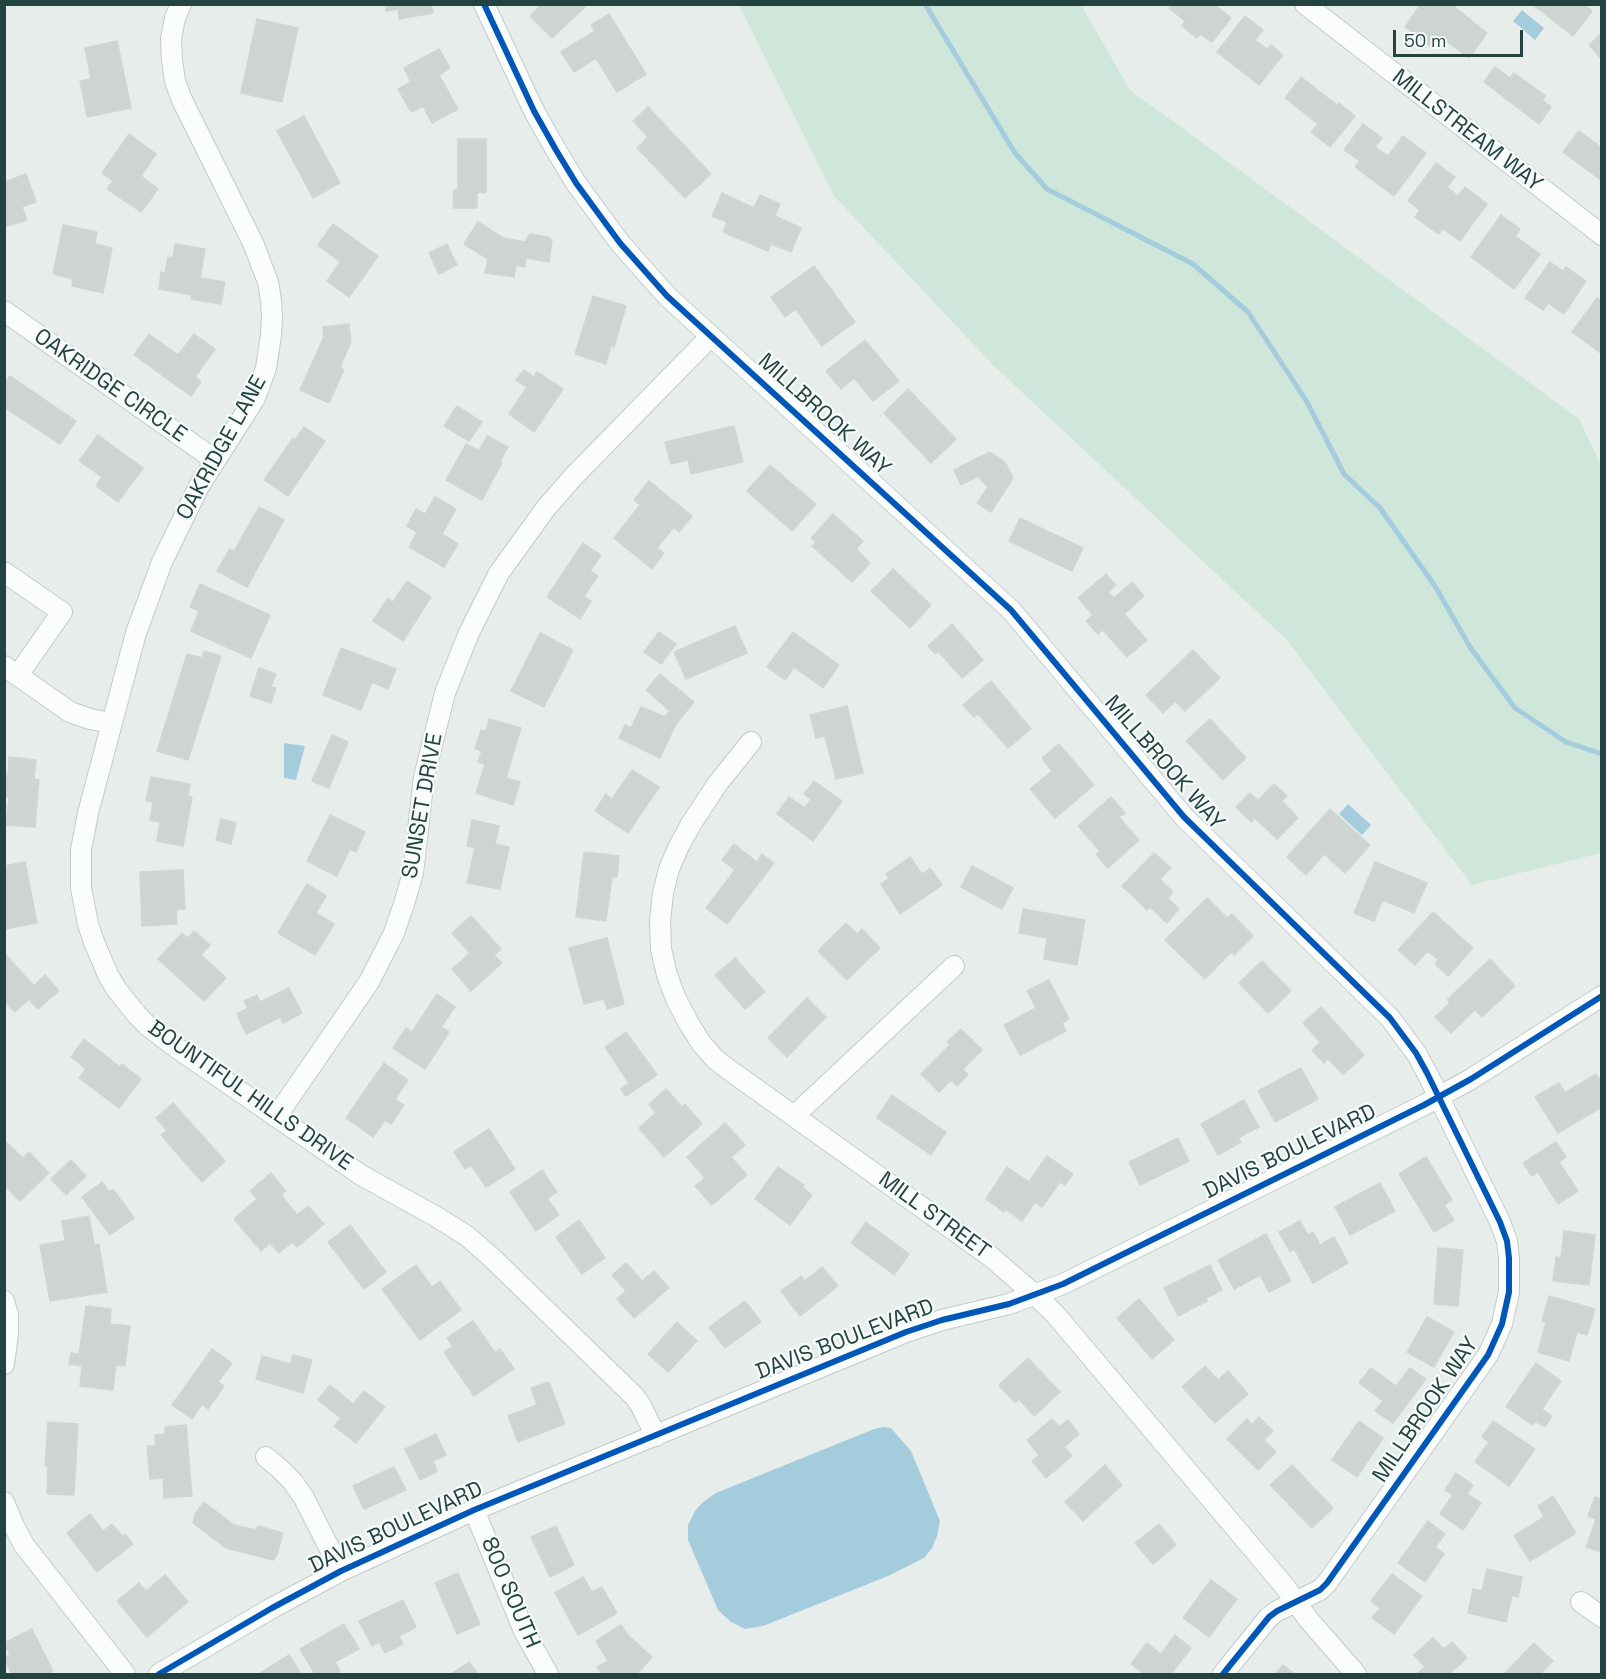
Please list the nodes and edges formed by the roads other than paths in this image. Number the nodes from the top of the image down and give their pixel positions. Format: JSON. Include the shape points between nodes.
{"nodes":[{"id":1,"x":181,"y":4,"type":"edge"},
{"id":2,"x":484,"y":4,"type":"edge"},
{"id":3,"x":1305,"y":4,"type":"edge"},
{"id":4,"x":1602,"y":236,"type":"edge"},
{"id":5,"x":4,"y":311,"type":"edge"},
{"id":6,"x":711,"y":336,"type":"junction"},
{"id":7,"x":215,"y":460,"type":"junction"},
{"id":8,"x":4,"y":572,"type":"edge"},
{"id":9,"x":11,"y":670,"type":"edge"},
{"id":10,"x":111,"y":723,"type":"junction"},
{"id":11,"x":751,"y":742,"type":"dead end"},
{"id":12,"x":954,"y":966,"type":"dead end"},
{"id":13,"x":1602,"y":996,"type":"edge"},
{"id":14,"x":1440,"y":1097,"type":"junction"},
{"id":15,"x":794,"y":1116,"type":"junction"},
{"id":16,"x":276,"y":1117,"type":"junction"},
{"id":17,"x":1035,"y":1295,"type":"junction"},
{"id":18,"x":4,"y":1301,"type":"edge"},
{"id":19,"x":4,"y":1364,"type":"edge"},
{"id":20,"x":656,"y":1436,"type":"junction"},
{"id":21,"x":266,"y":1456,"type":"dead end"},
{"id":22,"x":4,"y":1502,"type":"edge"},
{"id":23,"x":474,"y":1510,"type":"junction"},
{"id":24,"x":340,"y":1571,"type":"junction"},
{"id":25,"x":1581,"y":1602,"type":"dead end"},
{"id":26,"x":1296,"y":1603,"type":"junction"},
{"id":27,"x":1602,"y":1617,"type":"edge"},
{"id":28,"x":125,"y":1674,"type":"edge"},
{"id":29,"x":159,"y":1674,"type":"edge"},
{"id":30,"x":548,"y":1674,"type":"edge"},
{"id":31,"x":1222,"y":1674,"type":"edge"},
{"id":32,"x":1356,"y":1674,"type":"edge"}],
"edges":[{"from":1,"to":7,"type":"street","name":"OAKRIDGE LANE","via":[[171,39],[175,81],[254,245],[268,282],[273,317],[261,384]]},
{"from":2,"to":6,"type":"street","name":"MILLBROOK WAY","via":[[534,111],[576,183],[643,270]]},
{"from":3,"to":4,"type":"street","name":"MILLSTREAM WAY"},
{"from":5,"to":7,"type":"street","name":"OAKRIDGE CIRCLE"},
{"from":6,"to":14,"type":"street","name":"MILLBROOK WAY","via":[[1011,610],[1184,818],[1390,1018],[1416,1053]]},
{"from":6,"to":16,"type":"street","name":"SUNSET DRIVE","via":[[546,508],[499,573],[445,693],[424,777],[413,873],[394,933],[369,982]]},
{"from":7,"to":10,"type":"street","name":"OAKRIDGE LANE","via":[[185,513],[153,586]]},
{"from":8,"to":9,"type":"street","via":[[62,612]]},
{"from":9,"to":10,"type":"street","via":[[70,712]]},
{"from":10,"to":16,"type":"street","name":"BOUNTIFUL HILLS DRIVE","via":[[81,850],[84,906],[101,959],[117,990],[148,1026]]},
{"from":11,"to":15,"type":"street","name":"MILL STREET","via":[[718,783],[669,869],[660,921],[661,949],[676,999],[701,1043],[715,1059]]},
{"from":12,"to":15,"type":"street"},
{"from":13,"to":14,"type":"street","name":"DAVIS BOULEVARD"},
{"from":14,"to":17,"type":"street","name":"DAVIS BOULEVARD"},
{"from":14,"to":26,"type":"street","name":"MILLBROOK WAY","via":[[1506,1241],[1510,1275],[1504,1316],[1484,1362],[1327,1583]]},
{"from":15,"to":17,"type":"street","name":"MILL STREET","via":[[990,1256]]},
{"from":16,"to":20,"type":"street","name":"BOUNTIFUL HILLS DRIVE","via":[[361,1176],[454,1227],[479,1247],[634,1396]]},
{"from":17,"to":20,"type":"street","name":"DAVIS BOULEVARD","via":[[906,1332]]},
{"from":17,"to":26,"type":"street","name":"MILL STREET","via":[[1063,1323]]},
{"from":18,"to":19,"type":"street","via":[[8,1334]]},
{"from":20,"to":23,"type":"street","name":"DAVIS BOULEVARD"},
{"from":21,"to":24,"type":"street","via":[[304,1498]]},
{"from":22,"to":28,"type":"street","via":[[24,1545]]},
{"from":23,"to":24,"type":"street","name":"DAVIS BOULEVARD"},
{"from":23,"to":30,"type":"street","name":"800 SOUTH","via":[[524,1631]]},
{"from":24,"to":29,"type":"street","name":"DAVIS BOULEVARD"},
{"from":25,"to":27,"type":"street"},
{"from":26,"to":31,"type":"street","name":"MILLBROOK WAY","via":[[1269,1617]]},
{"from":26,"to":32,"type":"street","name":"MILL STREET"}]}
